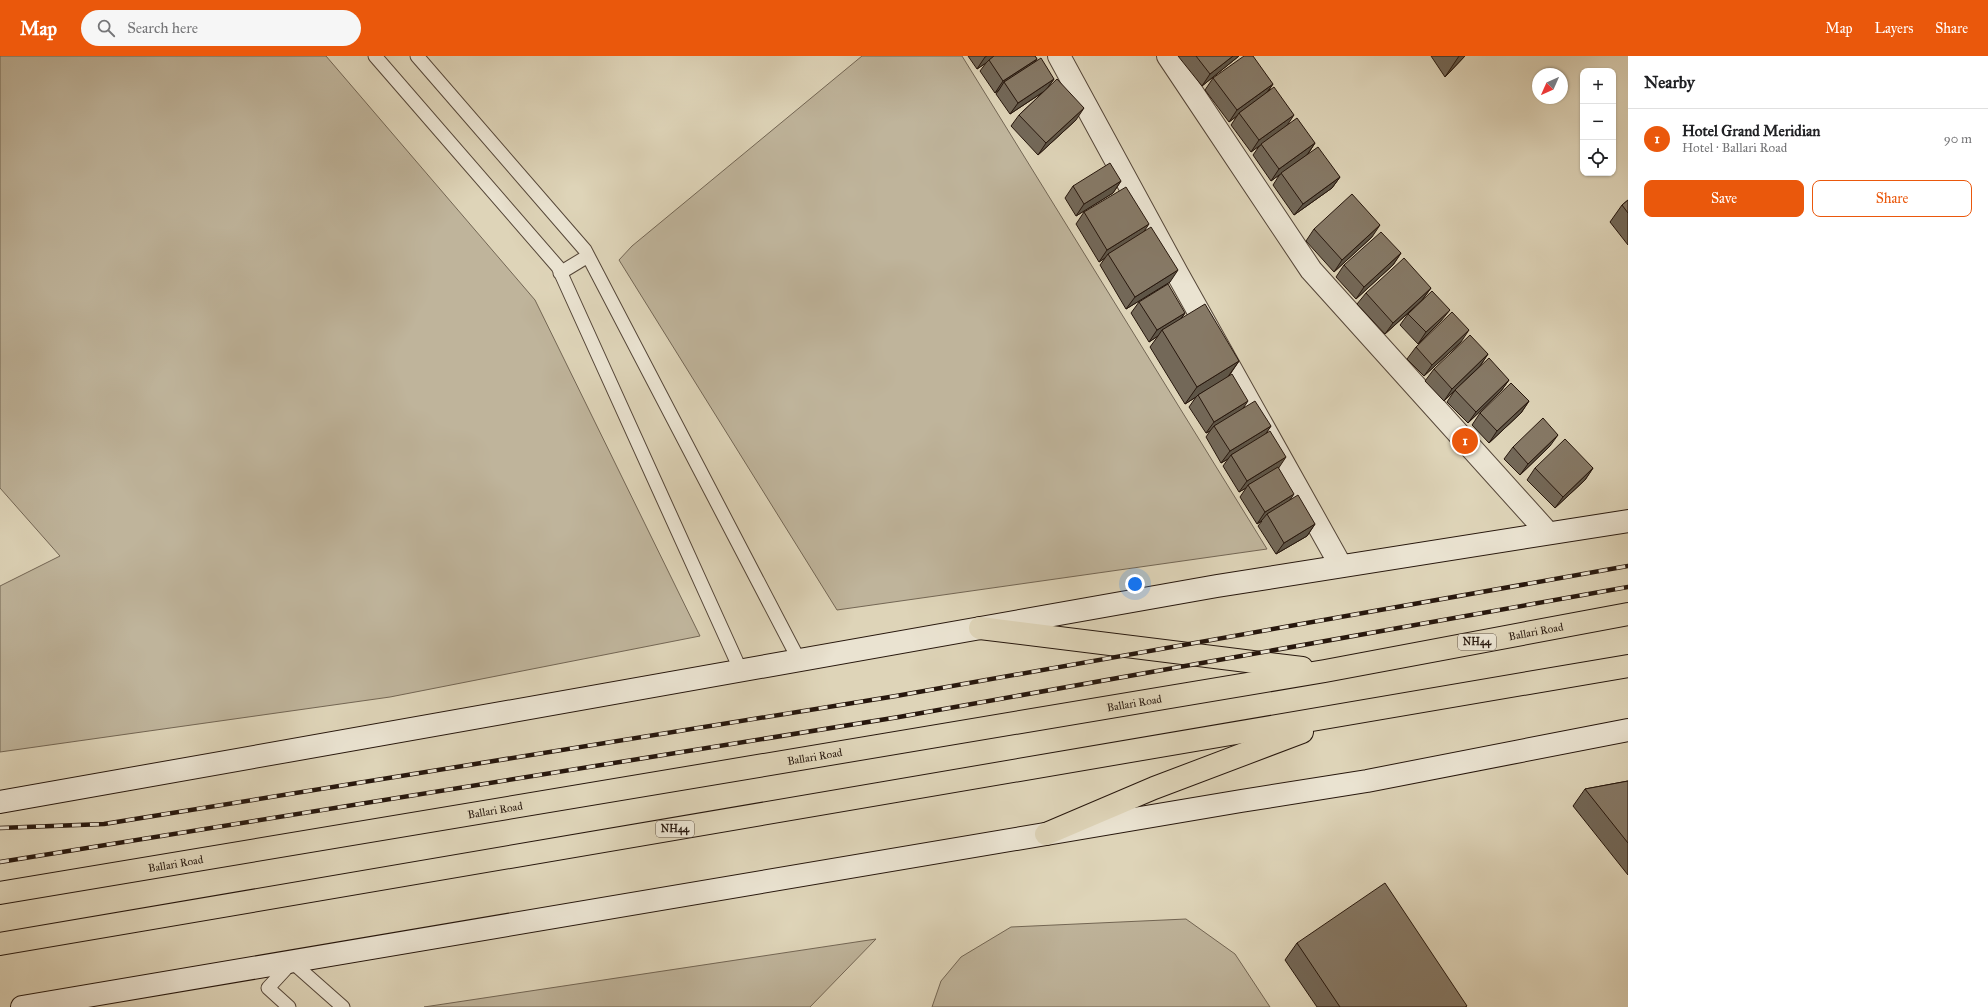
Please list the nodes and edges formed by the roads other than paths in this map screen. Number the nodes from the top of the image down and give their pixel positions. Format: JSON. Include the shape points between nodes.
{"nodes":[{"id":1,"x":375,"y":56,"type":"edge"},
{"id":2,"x":416,"y":56,"type":"edge"},
{"id":3,"x":1059,"y":56,"type":"edge"},
{"id":4,"x":1168,"y":56,"type":"edge"},
{"id":5,"x":588,"y":256,"type":"junction"},
{"id":6,"x":560,"y":273,"type":"junction"},
{"id":7,"x":1628,"y":521,"type":"edge"},
{"id":8,"x":1548,"y":533,"type":"junction"},
{"id":9,"x":1341,"y":566,"type":"junction"},
{"id":10,"x":1628,"y":614,"type":"edge"},
{"id":11,"x":980,"y":628,"type":"junction"},
{"id":12,"x":799,"y":660,"type":"junction"},
{"id":13,"x":1628,"y":666,"type":"edge"},
{"id":14,"x":741,"y":670,"type":"junction"},
{"id":15,"x":1325,"y":671,"type":"junction"},
{"id":16,"x":1350,"y":714,"type":"junction"},
{"id":17,"x":1628,"y":730,"type":"edge"},
{"id":18,"x":0,"y":802,"type":"edge"},
{"id":19,"x":1046,"y":834,"type":"junction"},
{"id":20,"x":0,"y":893,"type":"edge"},
{"id":21,"x":0,"y":944,"type":"edge"},
{"id":22,"x":292,"y":962,"type":"junction"},
{"id":23,"x":22,"y":1007,"type":"edge"},
{"id":24,"x":289,"y":1007,"type":"edge"},
{"id":25,"x":343,"y":1007,"type":"edge"}],
"edges":[{"from":1,"to":6,"type":"lane"},
{"from":2,"to":5,"type":"lane"},
{"from":3,"to":9,"type":"street"},
{"from":4,"to":8,"type":"street","via":[[1311,270]]},
{"from":5,"to":6,"type":"lane"},
{"from":5,"to":12,"type":"lane"},
{"from":6,"to":14,"type":"lane"},
{"from":7,"to":8,"type":"street"},
{"from":8,"to":9,"type":"street"},
{"from":9,"to":11,"type":"street"},
{"from":10,"to":15,"type":"highway","name":"Ballari Road","number":"NH44"},
{"from":11,"to":12,"type":"street"},
{"from":11,"to":15,"type":"highway"},
{"from":12,"to":14,"type":"street"},
{"from":13,"to":16,"type":"highway","number":"NH44"},
{"from":14,"to":18,"type":"street"},
{"from":15,"to":20,"type":"highway","name":"Ballari Road","number":"NH44"},
{"from":16,"to":19,"type":"highway","via":[[1154,788]]},
{"from":16,"to":21,"type":"highway","number":"NH44"},
{"from":17,"to":19,"type":"street","via":[[1367,781]]},
{"from":19,"to":22,"type":"street"},
{"from":22,"to":23,"type":"street"},
{"from":22,"to":24,"type":"lane","via":[[268,988]]},
{"from":22,"to":25,"type":"lane"}]}
